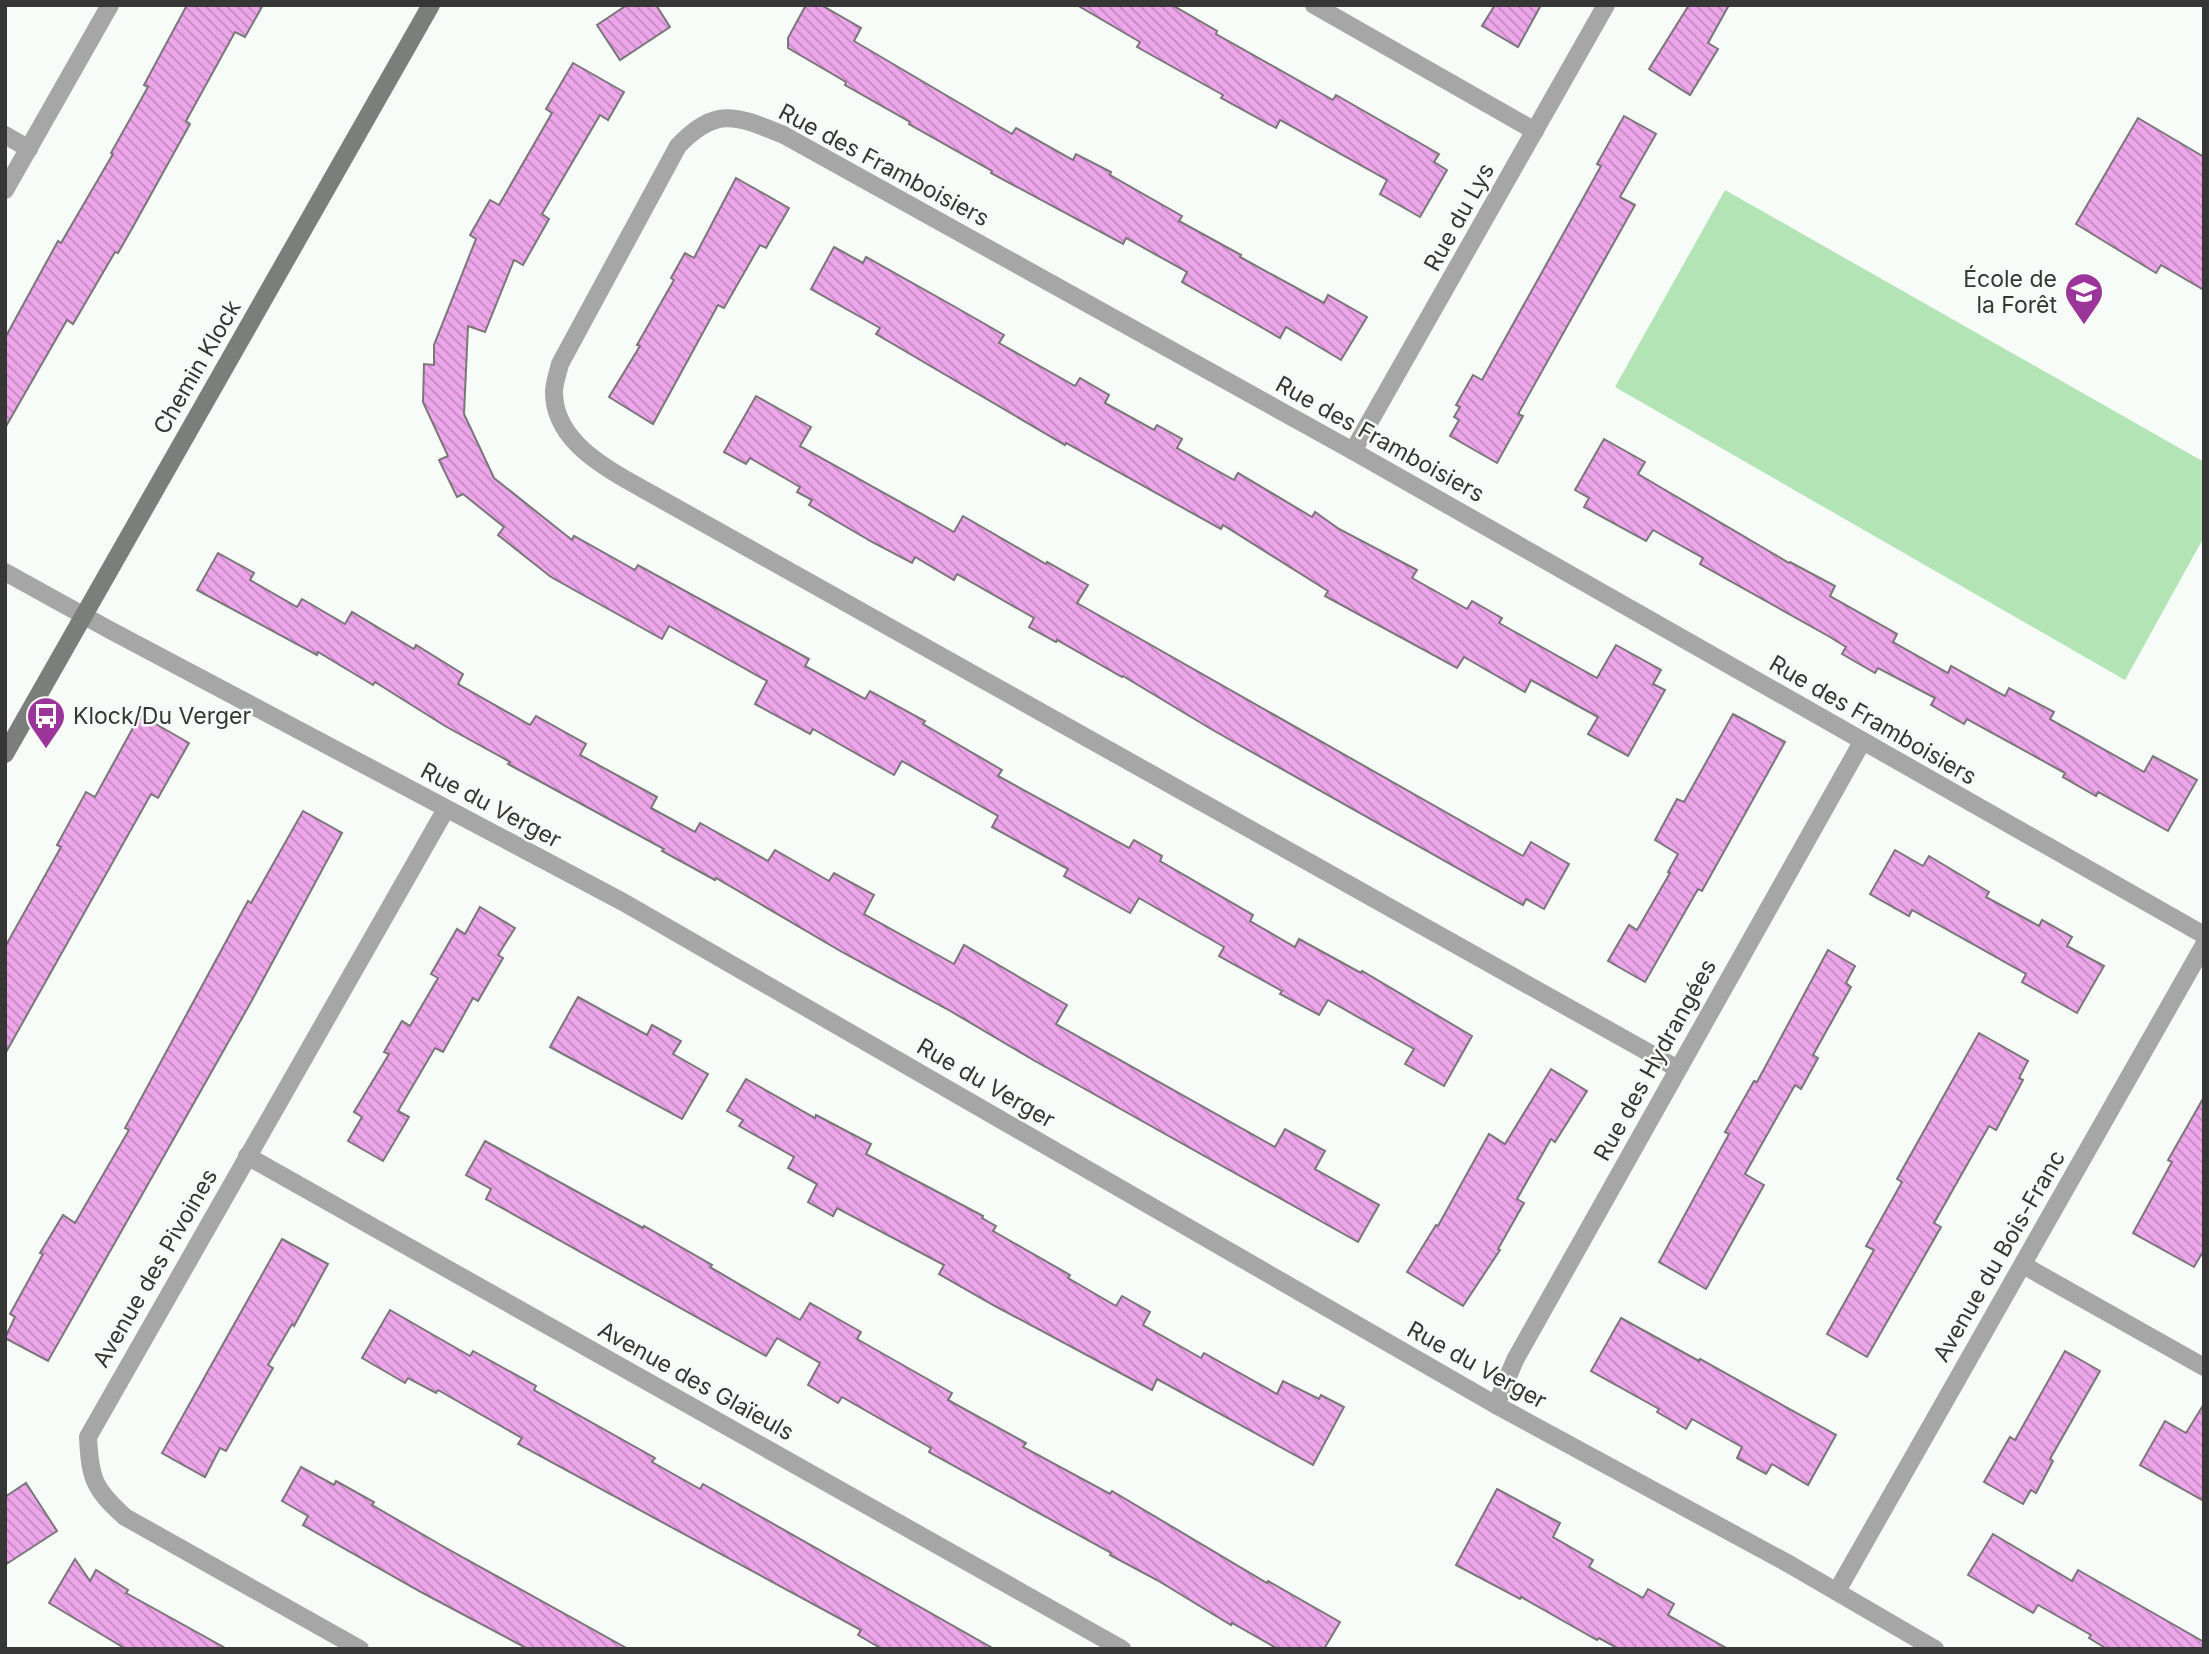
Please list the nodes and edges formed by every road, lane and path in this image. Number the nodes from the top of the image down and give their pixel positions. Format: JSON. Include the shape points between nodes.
{"nodes":[{"id":1,"x":110,"y":5,"type":"edge"},
{"id":2,"x":430,"y":5,"type":"edge"},
{"id":3,"x":1314,"y":5,"type":"edge"},
{"id":4,"x":1606,"y":5,"type":"edge"},
{"id":5,"x":1535,"y":131,"type":"junction"},
{"id":6,"x":5,"y":135,"type":"edge"},
{"id":7,"x":29,"y":149,"type":"junction"},
{"id":8,"x":5,"y":191,"type":"edge"},
{"id":9,"x":1353,"y":452,"type":"junction"},
{"id":10,"x":5,"y":572,"type":"edge"},
{"id":11,"x":83,"y":616,"type":"junction"},
{"id":12,"x":1862,"y":742,"type":"junction"},
{"id":13,"x":5,"y":754,"type":"edge"},
{"id":14,"x":446,"y":809,"type":"junction"},
{"id":15,"x":2204,"y":935,"type":"edge"},
{"id":16,"x":2204,"y":945,"type":"edge"},
{"id":17,"x":1678,"y":1069,"type":"junction"},
{"id":18,"x":247,"y":1156,"type":"junction"},
{"id":19,"x":2023,"y":1265,"type":"junction"},
{"id":20,"x":2204,"y":1367,"type":"edge"},
{"id":21,"x":1496,"y":1405,"type":"junction"},
{"id":22,"x":1838,"y":1591,"type":"junction"},
{"id":23,"x":360,"y":1649,"type":"edge"},
{"id":24,"x":1122,"y":1649,"type":"edge"},
{"id":25,"x":1935,"y":1649,"type":"edge"}],
"edges":[{"from":1,"to":7,"type":"street"},
{"from":2,"to":11,"type":"main road","name":"Chemin Klock"},
{"from":3,"to":5,"type":"street"},
{"from":4,"to":5,"type":"street","name":"Rue du Lys"},
{"from":5,"to":9,"type":"street","name":"Rue du Lys"},
{"from":6,"to":7,"type":"street"},
{"from":7,"to":8,"type":"street"},
{"from":9,"to":12,"type":"street","name":"Rue des Framboisiers"},
{"from":9,"to":17,"type":"street","name":"Rue des Framboisiers","via":[[782,134],[729,118],[696,127],[678,146],[560,365],[554,390],[556,413],[567,432],[600,464]]},
{"from":10,"to":11,"type":"street","name":"Rue du Verger"},
{"from":11,"to":13,"type":"main road","name":"Chemin Klock"},
{"from":11,"to":14,"type":"street","name":"Rue du Verger"},
{"from":12,"to":15,"type":"street","name":"Rue des Framboisiers"},
{"from":12,"to":17,"type":"street","name":"Rue des Hydrangées"},
{"from":14,"to":18,"type":"street","name":"Avenue des Pivoines"},
{"from":14,"to":21,"type":"street","name":"Rue du Verger","via":[[635,909]]},
{"from":16,"to":19,"type":"street","name":"Avenue du Bois-Franc"},
{"from":17,"to":21,"type":"street","name":"Rue des Hydrangées","via":[[1516,1360]]},
{"from":18,"to":23,"type":"street","name":"Avenue des Pivoines","via":[[88,1437],[89,1469],[101,1496],[125,1517]]},
{"from":18,"to":24,"type":"street","name":"Avenue des Glaïeuls"},
{"from":19,"to":20,"type":"street"},
{"from":19,"to":22,"type":"street","name":"Avenue du Bois-Franc"},
{"from":21,"to":22,"type":"street","name":"Rue du Verger"},
{"from":22,"to":25,"type":"street","name":"Rue du Verger"}]}
